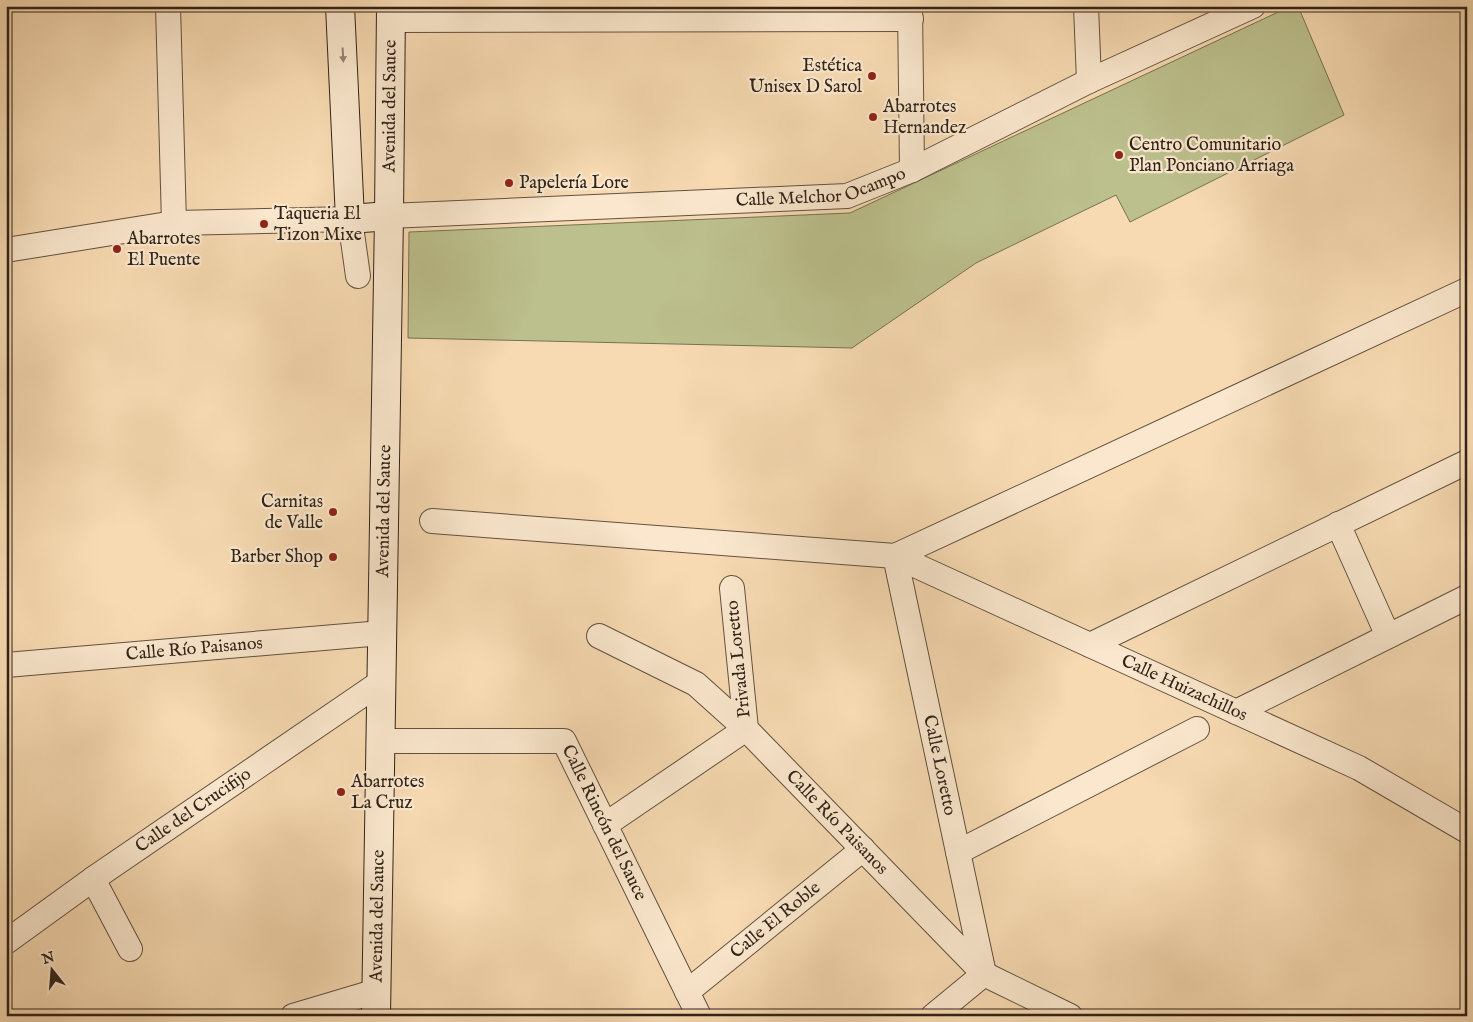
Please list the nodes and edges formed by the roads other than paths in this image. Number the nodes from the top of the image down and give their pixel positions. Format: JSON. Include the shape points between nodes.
{"nodes":[{"id":1,"x":168,"y":6,"type":"edge"},
{"id":2,"x":340,"y":6,"type":"edge"},
{"id":3,"x":1086,"y":6,"type":"edge"},
{"id":4,"x":1253,"y":6,"type":"edge"},
{"id":5,"x":391,"y":13,"type":"edge"},
{"id":6,"x":910,"y":13,"type":"edge"},
{"id":7,"x":1089,"y":81,"type":"junction"},
{"id":8,"x":912,"y":170,"type":"junction"},
{"id":9,"x":389,"y":216,"type":"junction"},
{"id":10,"x":350,"y":219,"type":"junction"},
{"id":11,"x":174,"y":223,"type":"junction"},
{"id":12,"x":6,"y":250,"type":"edge"},
{"id":13,"x":358,"y":276,"type":"dead end"},
{"id":14,"x":1467,"y":290,"type":"edge"},
{"id":15,"x":1467,"y":462,"type":"edge"},
{"id":16,"x":432,"y":521,"type":"dead end"},
{"id":17,"x":1338,"y":524,"type":"junction"},
{"id":18,"x":895,"y":556,"type":"junction"},
{"id":19,"x":732,"y":588,"type":"dead end"},
{"id":20,"x":1467,"y":598,"type":"edge"},
{"id":21,"x":382,"y":633,"type":"junction"},
{"id":22,"x":598,"y":636,"type":"dead end"},
{"id":23,"x":1388,"y":636,"type":"junction"},
{"id":24,"x":1090,"y":645,"type":"junction"},
{"id":25,"x":6,"y":665,"type":"edge"},
{"id":26,"x":381,"y":682,"type":"junction"},
{"id":27,"x":1236,"y":712,"type":"junction"},
{"id":28,"x":1197,"y":728,"type":"dead end"},
{"id":29,"x":746,"y":729,"type":"junction"},
{"id":30,"x":380,"y":741,"type":"junction"},
{"id":31,"x":605,"y":825,"type":"junction"},
{"id":32,"x":1467,"y":831,"type":"edge"},
{"id":33,"x":863,"y":849,"type":"junction"},
{"id":34,"x":958,"y":852,"type":"junction"},
{"id":35,"x":93,"y":879,"type":"junction"},
{"id":36,"x":9,"y":935,"type":"edge"},
{"id":37,"x":130,"y":949,"type":"dead end"},
{"id":38,"x":984,"y":974,"type":"junction"},
{"id":39,"x":687,"y":992,"type":"junction"},
{"id":40,"x":377,"y":1004,"type":"edge"},
{"id":41,"x":293,"y":1016,"type":"edge"},
{"id":42,"x":699,"y":1016,"type":"edge"},
{"id":43,"x":933,"y":1016,"type":"edge"},
{"id":44,"x":1070,"y":1016,"type":"edge"}],
"edges":[{"from":1,"to":11,"type":"street"},
{"from":2,"to":10,"type":"main road","one_way":true},
{"from":3,"to":7,"type":"street"},
{"from":4,"to":7,"type":"street","name":"Calle Melchor Ocampo"},
{"from":5,"to":6,"type":"street"},
{"from":5,"to":9,"type":"main road","name":"Avenida del Sauce"},
{"from":6,"to":8,"type":"street"},
{"from":7,"to":8,"type":"street","name":"Calle Melchor Ocampo"},
{"from":8,"to":9,"type":"street","name":"Calle Melchor Ocampo","via":[[847,196]]},
{"from":9,"to":10,"type":"main road","name":"Calle Melchor Ocampo"},
{"from":9,"to":21,"type":"main road","name":"Avenida del Sauce"},
{"from":10,"to":11,"type":"street"},
{"from":10,"to":13,"type":"street"},
{"from":11,"to":12,"type":"street"},
{"from":14,"to":18,"type":"street"},
{"from":15,"to":17,"type":"street"},
{"from":16,"to":18,"type":"street"},
{"from":17,"to":23,"type":"street"},
{"from":17,"to":24,"type":"street"},
{"from":18,"to":24,"type":"street","name":"Calle Huizachillos"},
{"from":18,"to":34,"type":"street","name":"Calle Loretto"},
{"from":19,"to":29,"type":"street","name":"Privada Loretto"},
{"from":20,"to":23,"type":"street"},
{"from":21,"to":25,"type":"street","name":"Calle Río Paisanos"},
{"from":21,"to":26,"type":"main road","name":"Avenida del Sauce"},
{"from":22,"to":29,"type":"street","name":"Calle Río Paisanos","via":[[696,684]]},
{"from":23,"to":27,"type":"street"},
{"from":24,"to":27,"type":"street","name":"Calle Huizachillos"},
{"from":26,"to":30,"type":"main road","name":"Avenida del Sauce"},
{"from":26,"to":35,"type":"street","name":"Calle del Crucifijo"},
{"from":27,"to":32,"type":"street","name":"Calle Huizachillos","via":[[1359,768]]},
{"from":28,"to":34,"type":"street"},
{"from":29,"to":31,"type":"street"},
{"from":29,"to":33,"type":"street","name":"Calle Río Paisanos"},
{"from":30,"to":31,"type":"street","name":"Calle Rincón del Sauce","via":[[564,741]]},
{"from":30,"to":40,"type":"main road","name":"Avenida del Sauce"},
{"from":31,"to":39,"type":"street","name":"Calle Rincón del Sauce"},
{"from":33,"to":38,"type":"street","name":"Calle Río Paisanos"},
{"from":33,"to":39,"type":"street","name":"Calle El Roble"},
{"from":34,"to":38,"type":"street","name":"Calle Loretto"},
{"from":35,"to":36,"type":"street","name":"Calle del Crucifijo"},
{"from":35,"to":37,"type":"street"},
{"from":38,"to":43,"type":"street"},
{"from":38,"to":44,"type":"street","name":"Calle Río Paisanos"},
{"from":39,"to":42,"type":"street","name":"Calle Rincón del Sauce"},
{"from":40,"to":41,"type":"street"}]}
